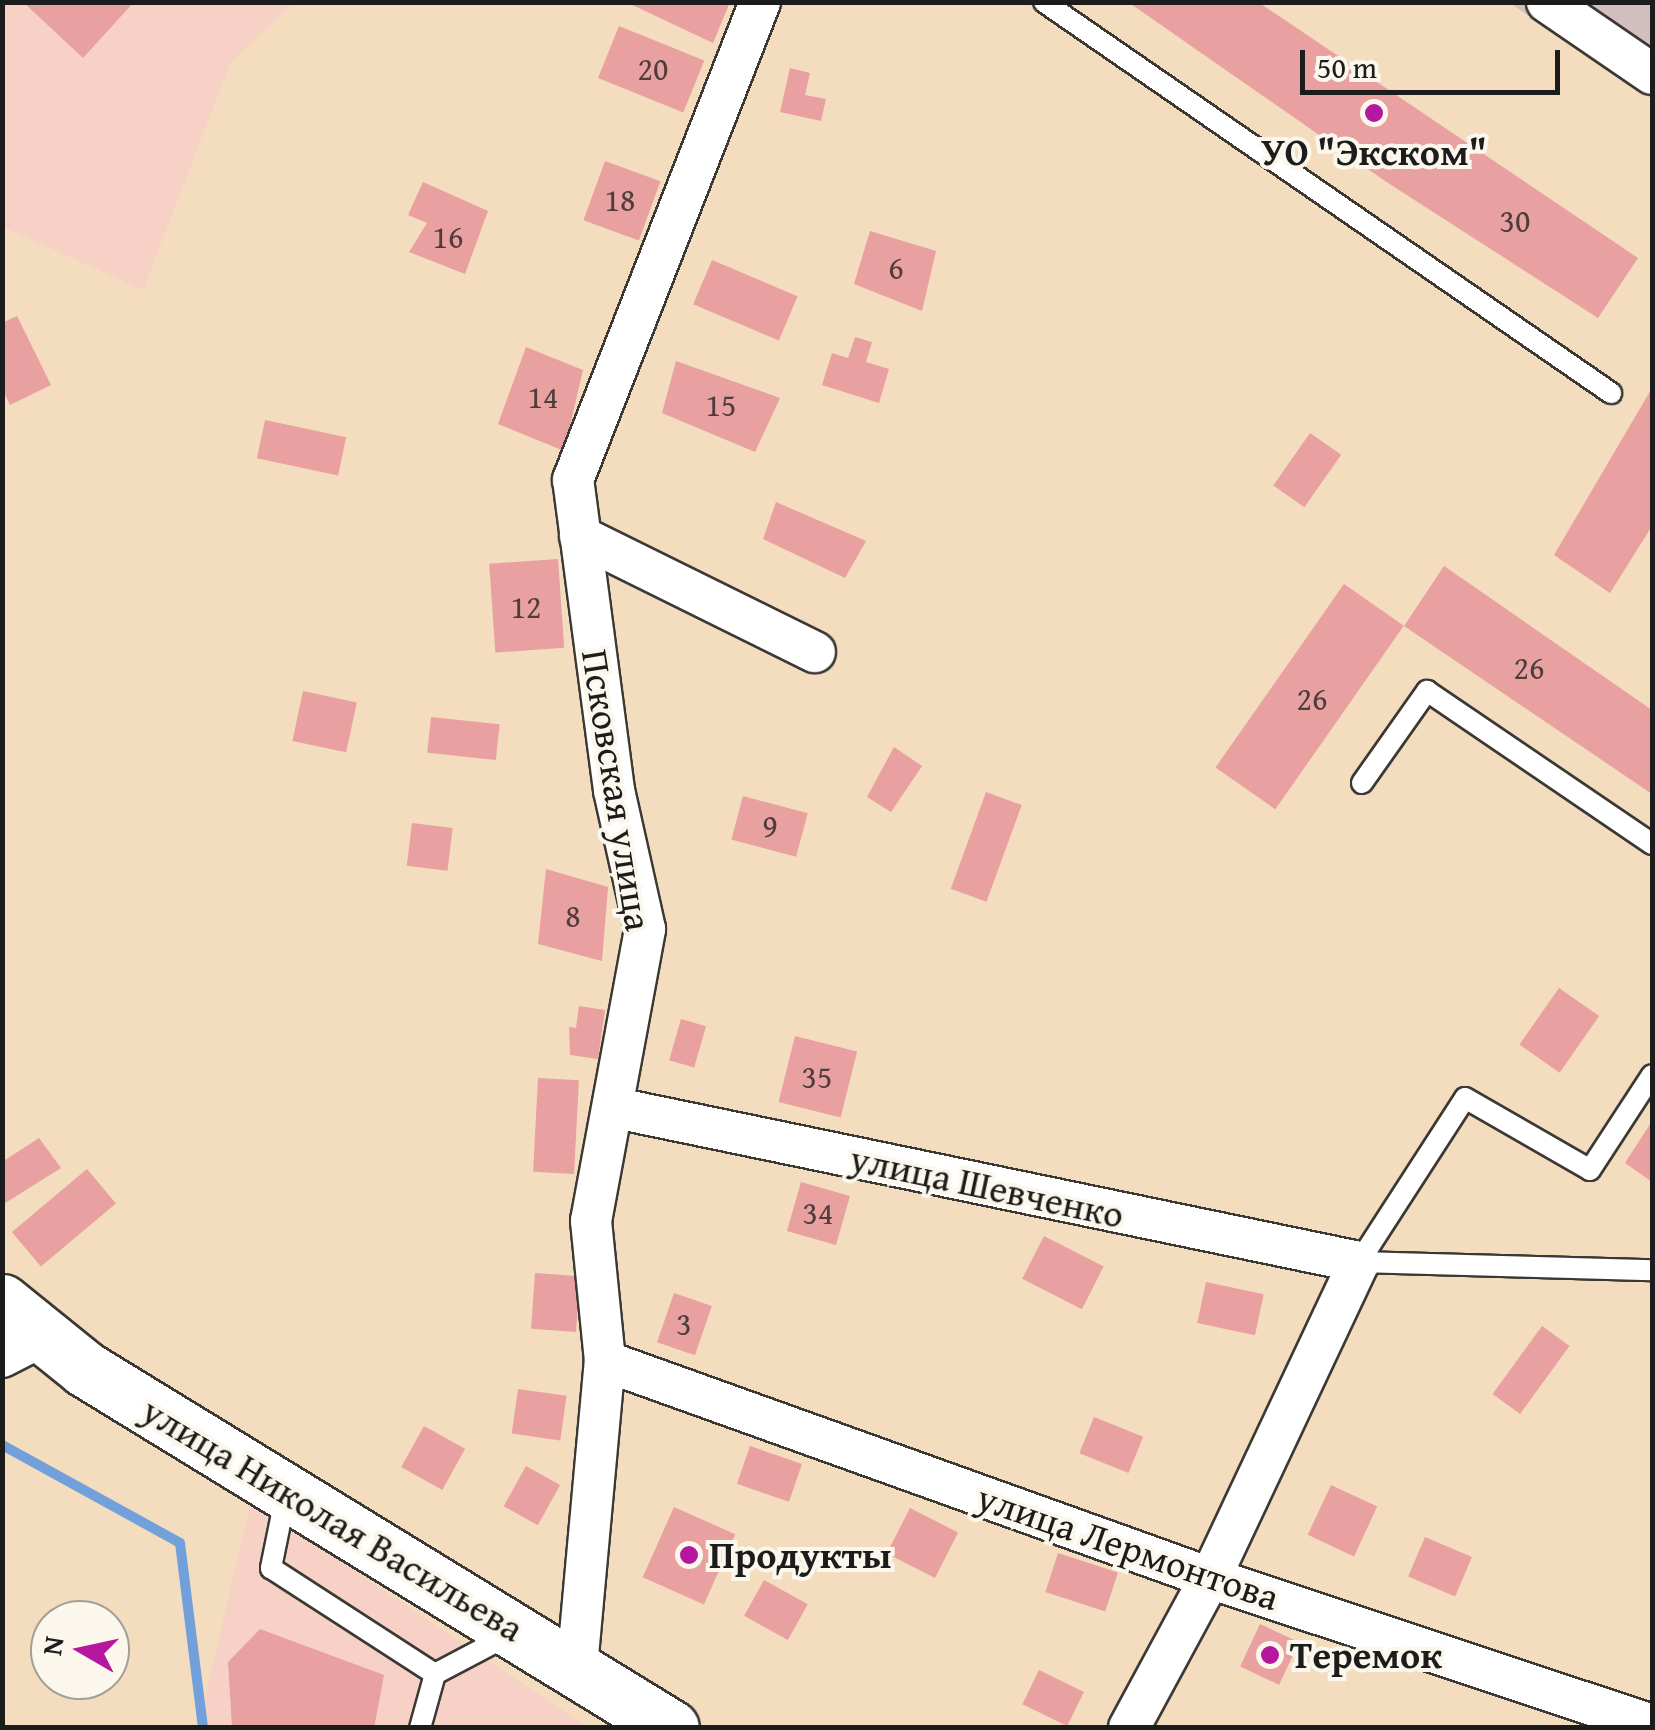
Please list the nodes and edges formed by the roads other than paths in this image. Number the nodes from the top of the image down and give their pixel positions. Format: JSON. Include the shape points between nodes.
{"nodes":[{"id":1,"x":760,"y":2,"type":"edge"},
{"id":2,"x":1044,"y":2,"type":"edge"},
{"id":3,"x":1547,"y":2,"type":"edge"},
{"id":4,"x":1652,"y":74,"type":"edge"},
{"id":5,"x":1611,"y":393,"type":"dead end"},
{"id":6,"x":580,"y":536,"type":"junction"},
{"id":7,"x":816,"y":652,"type":"dead end"},
{"id":8,"x":1362,"y":783,"type":"dead end"},
{"id":9,"x":1652,"y":844,"type":"edge"},
{"id":10,"x":1652,"y":1076,"type":"edge"},
{"id":11,"x":616,"y":1108,"type":"junction"},
{"id":12,"x":1359,"y":1262,"type":"junction"},
{"id":13,"x":1652,"y":1270,"type":"edge"},
{"id":14,"x":15,"y":1332,"type":"edge"},
{"id":15,"x":606,"y":1361,"type":"junction"},
{"id":16,"x":286,"y":1492,"type":"junction"},
{"id":17,"x":1210,"y":1578,"type":"junction"},
{"id":18,"x":517,"y":1630,"type":"junction"},
{"id":19,"x":577,"y":1667,"type":"junction"},
{"id":20,"x":435,"y":1674,"type":"junction"},
{"id":21,"x":1652,"y":1725,"type":"edge"},
{"id":22,"x":420,"y":1728,"type":"edge"},
{"id":23,"x":671,"y":1728,"type":"edge"},
{"id":24,"x":1128,"y":1728,"type":"edge"}],
"edges":[{"from":1,"to":6,"type":"street","name":"Псковская улица","via":[[573,480]]},
{"from":2,"to":5,"type":"lane"},
{"from":3,"to":4,"type":"street"},
{"from":6,"to":7,"type":"street"},
{"from":6,"to":11,"type":"street","name":"Псковская улица","via":[[614,790],[645,929]]},
{"from":8,"to":9,"type":"lane","via":[[1427,691]]},
{"from":10,"to":12,"type":"lane","via":[[1590,1170],[1465,1098]]},
{"from":11,"to":12,"type":"street","name":"улица Шевченко"},
{"from":11,"to":15,"type":"street","name":"Псковская улица","via":[[591,1221]]},
{"from":12,"to":13,"type":"lane"},
{"from":12,"to":17,"type":"street"},
{"from":14,"to":16,"type":"main road","name":"улица Николая Васильева"},
{"from":15,"to":17,"type":"street","name":"улица Лермонтова"},
{"from":15,"to":19,"type":"street","name":"Псковская улица"},
{"from":16,"to":18,"type":"main road","name":"улица Николая Васильева"},
{"from":16,"to":20,"type":"lane","via":[[271,1568]]},
{"from":17,"to":21,"type":"street","name":"улица Лермонтова"},
{"from":17,"to":24,"type":"street"},
{"from":18,"to":19,"type":"main road","name":"улица Николая Васильева"},
{"from":18,"to":20,"type":"lane"},
{"from":19,"to":23,"type":"main road","name":"улица Николая Васильева"},
{"from":20,"to":22,"type":"lane"}]}
